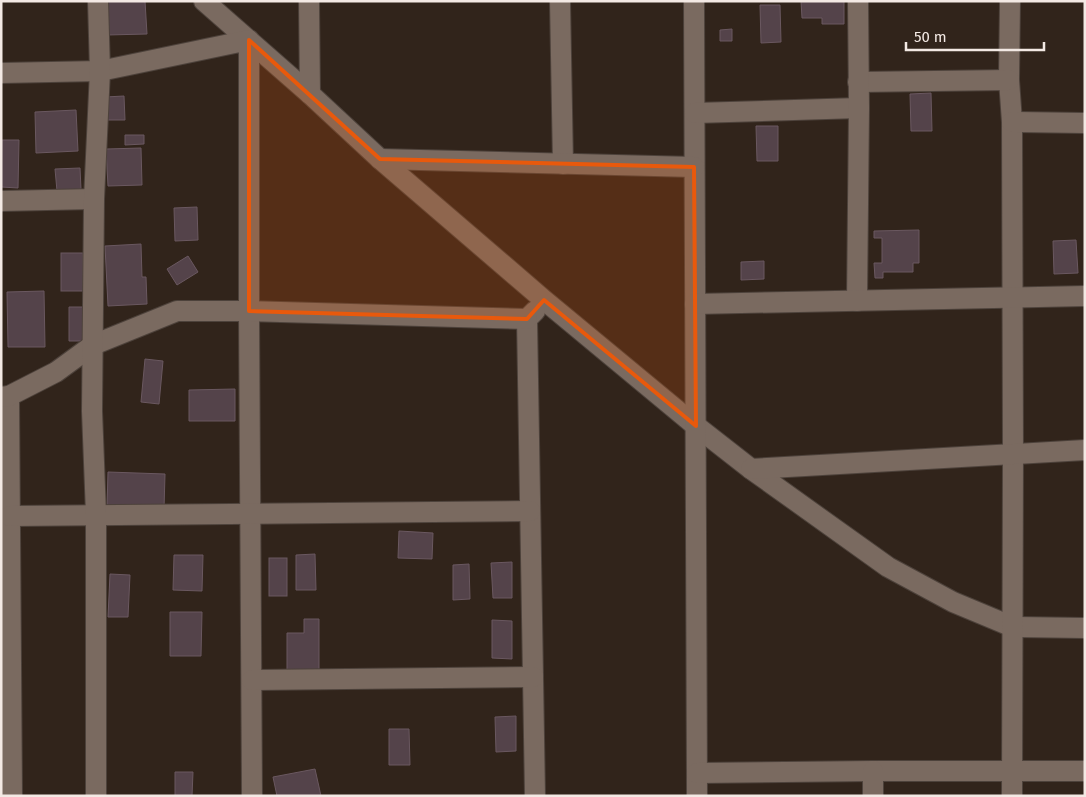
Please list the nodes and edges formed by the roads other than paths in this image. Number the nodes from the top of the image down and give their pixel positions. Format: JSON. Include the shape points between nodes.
{"nodes":[{"id":1,"x":98,"y":1,"type":"edge"},
{"id":2,"x":204,"y":1,"type":"edge"},
{"id":3,"x":309,"y":1,"type":"edge"},
{"id":4,"x":560,"y":1,"type":"edge"},
{"id":5,"x":694,"y":1,"type":"edge"},
{"id":6,"x":858,"y":1,"type":"edge"},
{"id":7,"x":1010,"y":1,"type":"edge"},
{"id":8,"x":249,"y":40,"type":"junction"},
{"id":9,"x":100,"y":71,"type":"junction"},
{"id":10,"x":1,"y":73,"type":"edge"},
{"id":11,"x":1009,"y":80,"type":"junction"},
{"id":12,"x":858,"y":82,"type":"junction"},
{"id":13,"x":310,"y":94,"type":"junction"},
{"id":14,"x":859,"y":108,"type":"junction"},
{"id":15,"x":694,"y":113,"type":"junction"},
{"id":16,"x":1012,"y":122,"type":"junction"},
{"id":17,"x":1085,"y":123,"type":"edge"},
{"id":18,"x":380,"y":159,"type":"junction"},
{"id":19,"x":563,"y":164,"type":"junction"},
{"id":20,"x":694,"y":167,"type":"junction"},
{"id":21,"x":94,"y":199,"type":"junction"},
{"id":22,"x":1,"y":201,"type":"edge"},
{"id":23,"x":1085,"y":296,"type":"edge"},
{"id":24,"x":1012,"y":297,"type":"junction"},
{"id":25,"x":544,"y":300,"type":"junction"},
{"id":26,"x":857,"y":300,"type":"junction"},
{"id":27,"x":695,"y":304,"type":"junction"},
{"id":28,"x":249,"y":311,"type":"junction"},
{"id":29,"x":527,"y":319,"type":"junction"},
{"id":30,"x":93,"y":345,"type":"junction"},
{"id":31,"x":5,"y":397,"type":"edge"},
{"id":32,"x":696,"y":426,"type":"junction"},
{"id":33,"x":1085,"y":450,"type":"edge"},
{"id":34,"x":1014,"y":454,"type":"junction"},
{"id":35,"x":751,"y":469,"type":"junction"},
{"id":36,"x":530,"y":511,"type":"junction"},
{"id":37,"x":96,"y":514,"type":"junction"},
{"id":38,"x":251,"y":514,"type":"junction"},
{"id":39,"x":10,"y":516,"type":"junction"},
{"id":40,"x":1012,"y":627,"type":"junction"},
{"id":41,"x":1085,"y":628,"type":"edge"},
{"id":42,"x":533,"y":677,"type":"junction"},
{"id":43,"x":252,"y":680,"type":"junction"},
{"id":44,"x":873,"y":771,"type":"junction"},
{"id":45,"x":1085,"y":771,"type":"edge"},
{"id":46,"x":1012,"y":772,"type":"junction"},
{"id":47,"x":697,"y":773,"type":"junction"},
{"id":48,"x":12,"y":796,"type":"edge"},
{"id":49,"x":96,"y":796,"type":"edge"},
{"id":50,"x":252,"y":796,"type":"edge"},
{"id":51,"x":535,"y":796,"type":"edge"},
{"id":52,"x":697,"y":796,"type":"edge"},
{"id":53,"x":873,"y":796,"type":"edge"},
{"id":54,"x":1012,"y":796,"type":"edge"}],
"edges":[{"from":1,"to":9,"type":"street"},
{"from":2,"to":8,"type":"street"},
{"from":3,"to":13,"type":"street"},
{"from":4,"to":19,"type":"street"},
{"from":5,"to":15,"type":"street"},
{"from":6,"to":12,"type":"street"},
{"from":7,"to":11,"type":"street"},
{"from":8,"to":9,"type":"street"},
{"from":8,"to":13,"type":"street"},
{"from":8,"to":28,"type":"street"},
{"from":9,"to":10,"type":"street"},
{"from":9,"to":21,"type":"street"},
{"from":11,"to":12,"type":"street"},
{"from":11,"to":16,"type":"street"},
{"from":12,"to":14,"type":"street"},
{"from":13,"to":18,"type":"street"},
{"from":14,"to":15,"type":"street"},
{"from":14,"to":26,"type":"street"},
{"from":15,"to":20,"type":"street"},
{"from":16,"to":17,"type":"street"},
{"from":16,"to":24,"type":"street"},
{"from":18,"to":19,"type":"street"},
{"from":18,"to":25,"type":"street"},
{"from":19,"to":20,"type":"street"},
{"from":20,"to":27,"type":"street"},
{"from":21,"to":22,"type":"street"},
{"from":21,"to":30,"type":"street"},
{"from":23,"to":24,"type":"street"},
{"from":24,"to":26,"type":"street"},
{"from":24,"to":34,"type":"street"},
{"from":25,"to":29,"type":"street"},
{"from":25,"to":32,"type":"street"},
{"from":26,"to":27,"type":"street"},
{"from":27,"to":32,"type":"street"},
{"from":28,"to":29,"type":"street"},
{"from":28,"to":30,"type":"street","via":[[177,311]]},
{"from":28,"to":38,"type":"street"},
{"from":29,"to":36,"type":"street"},
{"from":30,"to":31,"type":"street","via":[[56,372]]},
{"from":30,"to":37,"type":"street"},
{"from":31,"to":39,"type":"street"},
{"from":32,"to":35,"type":"street"},
{"from":32,"to":47,"type":"street"},
{"from":33,"to":34,"type":"street"},
{"from":34,"to":35,"type":"street"},
{"from":34,"to":40,"type":"street"},
{"from":35,"to":40,"type":"street","via":[[888,567],[952,602]]},
{"from":36,"to":38,"type":"street"},
{"from":36,"to":42,"type":"street"},
{"from":37,"to":38,"type":"street"},
{"from":37,"to":39,"type":"street"},
{"from":37,"to":49,"type":"street"},
{"from":38,"to":43,"type":"street"},
{"from":39,"to":48,"type":"street"},
{"from":40,"to":41,"type":"street"},
{"from":40,"to":46,"type":"street"},
{"from":42,"to":43,"type":"street"},
{"from":42,"to":51,"type":"street"},
{"from":43,"to":50,"type":"street"},
{"from":44,"to":46,"type":"street"},
{"from":44,"to":47,"type":"street"},
{"from":44,"to":53,"type":"street"},
{"from":45,"to":46,"type":"street"},
{"from":46,"to":54,"type":"street"},
{"from":47,"to":52,"type":"street"}]}
